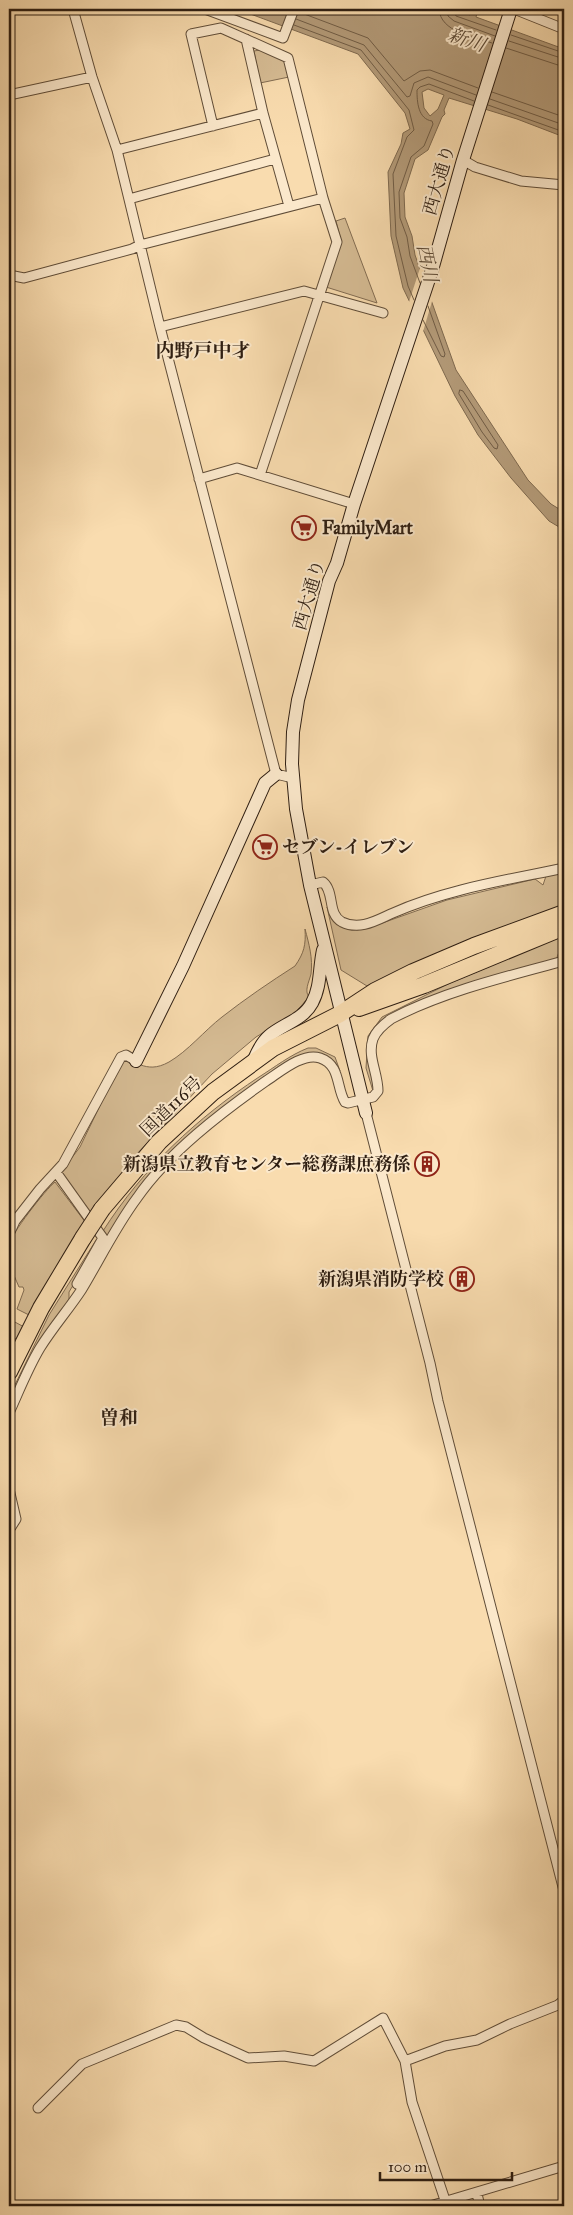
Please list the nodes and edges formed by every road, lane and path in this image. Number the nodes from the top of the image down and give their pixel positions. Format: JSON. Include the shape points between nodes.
{"nodes":[{"id":1,"x":73,"y":9,"type":"edge"},
{"id":2,"x":205,"y":9,"type":"edge"},
{"id":3,"x":294,"y":9,"type":"edge"},
{"id":4,"x":512,"y":10,"type":"edge"},
{"id":5,"x":564,"y":29,"type":"edge"},
{"id":6,"x":246,"y":39,"type":"junction"},
{"id":7,"x":92,"y":77,"type":"junction"},
{"id":8,"x":10,"y":94,"type":"edge"},
{"id":9,"x":263,"y":112,"type":"junction"},
{"id":10,"x":213,"y":126,"type":"junction"},
{"id":11,"x":117,"y":150,"type":"junction"},
{"id":12,"x":275,"y":159,"type":"junction"},
{"id":13,"x":463,"y":160,"type":"junction"},
{"id":14,"x":564,"y":184,"type":"edge"},
{"id":15,"x":323,"y":198,"type":"junction"},
{"id":16,"x":130,"y":199,"type":"junction"},
{"id":17,"x":289,"y":206,"type":"junction"},
{"id":18,"x":140,"y":245,"type":"junction"},
{"id":19,"x":9,"y":275,"type":"edge"},
{"id":20,"x":319,"y":295,"type":"junction"},
{"id":21,"x":383,"y":312,"type":"dead end"},
{"id":22,"x":160,"y":327,"type":"junction"},
{"id":23,"x":260,"y":475,"type":"junction"},
{"id":24,"x":199,"y":479,"type":"junction"},
{"id":25,"x":354,"y":504,"type":"junction"},
{"id":26,"x":276,"y":774,"type":"junction"},
{"id":27,"x":293,"y":778,"type":"junction"},
{"id":28,"x":564,"y":868,"type":"edge"},
{"id":29,"x":310,"y":885,"type":"junction"},
{"id":30,"x":564,"y":913,"type":"edge"},
{"id":31,"x":564,"y":927,"type":"edge"},
{"id":32,"x":324,"y":944,"type":"junction"},
{"id":33,"x":564,"y":961,"type":"edge"},
{"id":34,"x":340,"y":1014,"type":"junction"},
{"id":35,"x":136,"y":1061,"type":"joint"},
{"id":36,"x":253,"y":1062,"type":"junction"},
{"id":37,"x":363,"y":1100,"type":"junction"},
{"id":38,"x":366,"y":1114,"type":"joint"},
{"id":39,"x":56,"y":1172,"type":"junction"},
{"id":40,"x":9,"y":1234,"type":"edge"},
{"id":41,"x":83,"y":1287,"type":"junction"},
{"id":42,"x":9,"y":1372,"type":"edge"},
{"id":43,"x":9,"y":1413,"type":"edge"},
{"id":44,"x":9,"y":1489,"type":"edge"},
{"id":45,"x":9,"y":1527,"type":"edge"},
{"id":46,"x":564,"y":1891,"type":"edge"},
{"id":47,"x":564,"y":2000,"type":"edge"},
{"id":48,"x":404,"y":2061,"type":"junction"},
{"id":49,"x":38,"y":2108,"type":"dead end"},
{"id":50,"x":564,"y":2166,"type":"edge"},
{"id":51,"x":477,"y":2194,"type":"junction"},
{"id":52,"x":446,"y":2203,"type":"junction"},
{"id":53,"x":430,"y":2206,"type":"edge"},
{"id":54,"x":480,"y":2206,"type":"edge"}],
"edges":[{"from":1,"to":7,"type":"street"},
{"from":2,"to":3,"type":"street","via":[[283,38]]},
{"from":4,"to":5,"type":"street"},
{"from":4,"to":13,"type":"street","name":"西大通り"},
{"from":6,"to":9,"type":"street"},
{"from":6,"to":10,"type":"street","via":[[221,28],[191,34]]},
{"from":6,"to":15,"type":"street","via":[[288,58]]},
{"from":7,"to":8,"type":"street"},
{"from":7,"to":11,"type":"street"},
{"from":9,"to":10,"type":"street"},
{"from":9,"to":12,"type":"street"},
{"from":10,"to":11,"type":"street"},
{"from":11,"to":16,"type":"street"},
{"from":12,"to":16,"type":"street"},
{"from":12,"to":17,"type":"street"},
{"from":13,"to":14,"type":"street","via":[[521,181]]},
{"from":13,"to":25,"type":"street","name":"西大通り","via":[[430,276]]},
{"from":15,"to":17,"type":"street"},
{"from":15,"to":20,"type":"street","via":[[337,242]]},
{"from":16,"to":18,"type":"street"},
{"from":17,"to":18,"type":"street"},
{"from":18,"to":19,"type":"street","via":[[20,278]]},
{"from":18,"to":22,"type":"street"},
{"from":20,"to":21,"type":"street"},
{"from":20,"to":22,"type":"street","via":[[304,291]]},
{"from":20,"to":23,"type":"street"},
{"from":22,"to":24,"type":"street"},
{"from":23,"to":24,"type":"street","via":[[237,468]]},
{"from":23,"to":25,"type":"street"},
{"from":24,"to":26,"type":"street"},
{"from":25,"to":27,"type":"street","name":"西大通り","via":[[329,581],[298,700],[292,746]]},
{"from":26,"to":27,"type":"street"},
{"from":26,"to":35,"type":"street","via":[[264,782],[183,966]]},
{"from":27,"to":29,"type":"street","name":"西大通り"},
{"from":28,"to":29,"type":"street","via":[[437,897],[364,925],[352,926],[336,918],[323,882]]},
{"from":29,"to":32,"type":"street","name":"西大通り"},
{"from":30,"to":34,"type":"highway","via":[[474,946],[375,991]]},
{"from":31,"to":34,"type":"highway","via":[[378,1002]]},
{"from":32,"to":34,"type":"street","name":"西大通り"},
{"from":32,"to":36,"type":"street","via":[[319,986],[311,1005],[295,1020],[269,1036],[259,1047]]},
{"from":33,"to":37,"type":"street","via":[[472,988],[390,1020],[379,1029],[371,1051],[378,1091],[373,1097]]},
{"from":34,"to":36,"type":"highway","name":"国道116号","via":[[273,1048]]},
{"from":34,"to":37,"type":"street","name":"西大通り"},
{"from":35,"to":39,"type":"street","via":[[121,1057],[76,1142]]},
{"from":36,"to":42,"type":"highway","name":"国道116号","bridge":true,"via":[[212,1092],[159,1142],[102,1209],[50,1292]]},
{"from":37,"to":38,"type":"street","name":"西大通り"},
{"from":37,"to":41,"type":"street","via":[[345,1102],[336,1071],[320,1058],[308,1057],[270,1078],[202,1130],[152,1178],[136,1198]]},
{"from":38,"to":46,"type":"street"},
{"from":39,"to":40,"type":"street","via":[[15,1221]]},
{"from":39,"to":41,"type":"street","via":[[103,1238],[77,1284]]},
{"from":41,"to":43,"type":"street","via":[[40,1348]]},
{"from":44,"to":45,"type":"street","via":[[16,1520]]},
{"from":47,"to":48,"type":"street","via":[[477,2040],[445,2046]]},
{"from":48,"to":49,"type":"street","via":[[383,2018],[314,2061],[284,2056],[248,2058],[176,2025],[82,2064]]},
{"from":48,"to":52,"type":"street","via":[[412,2102]]},
{"from":50,"to":51,"type":"street"},
{"from":51,"to":52,"type":"street"},
{"from":51,"to":54,"type":"street"},
{"from":52,"to":53,"type":"street"}]}
